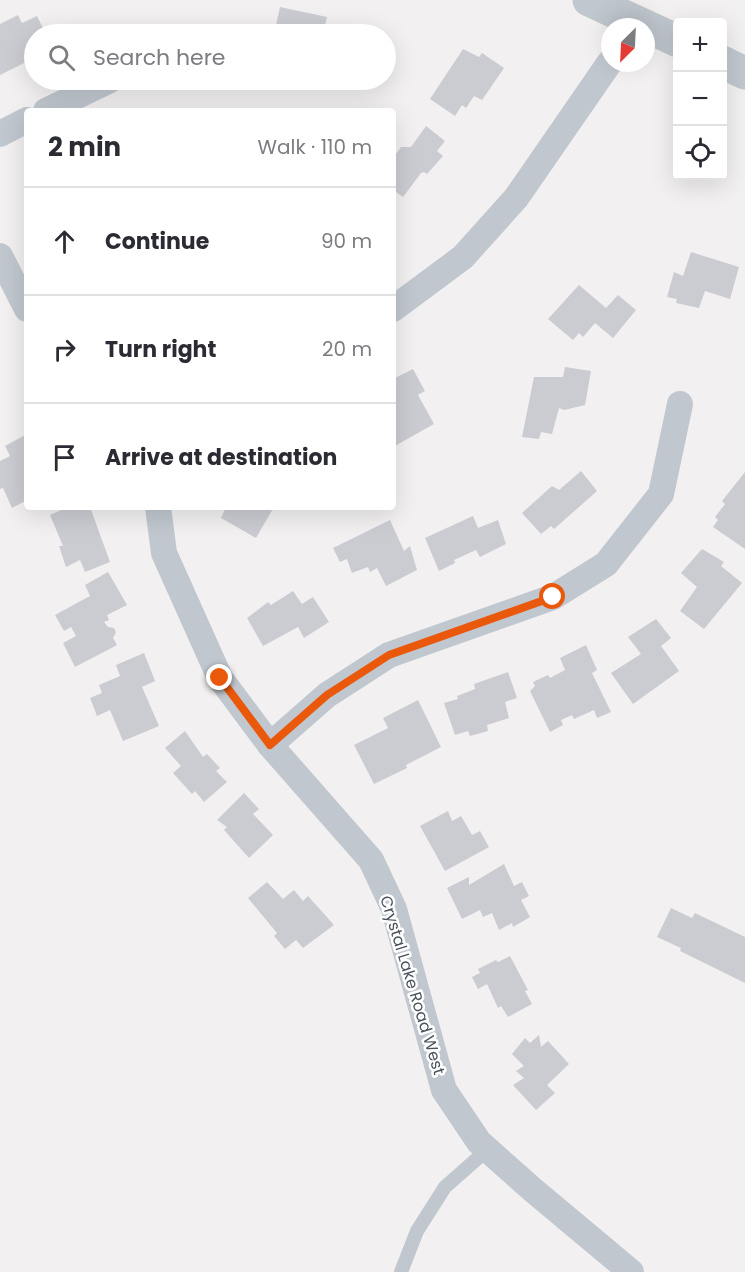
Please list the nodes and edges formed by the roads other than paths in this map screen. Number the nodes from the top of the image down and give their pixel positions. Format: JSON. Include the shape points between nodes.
{"nodes":[{"id":1,"x":589,"y":0,"type":"edge"},
{"id":2,"x":624,"y":18,"type":"edge"},
{"id":3,"x":655,"y":32,"type":"edge"},
{"id":4,"x":673,"y":39,"type":"edge"},
{"id":5,"x":727,"y":64,"type":"edge"},
{"id":6,"x":603,"y":72,"type":"edge"},
{"id":7,"x":745,"y":73,"type":"edge"},
{"id":8,"x":89,"y":90,"type":"edge"},
{"id":9,"x":52,"y":108,"type":"edge"},
{"id":10,"x":24,"y":122,"type":"edge"},
{"id":11,"x":0,"y":134,"type":"edge"},
{"id":12,"x":0,"y":256,"type":"edge"},
{"id":13,"x":24,"y":303,"type":"edge"},
{"id":14,"x":396,"y":307,"type":"edge"},
{"id":15,"x":680,"y":404,"type":"dead end"},
{"id":16,"x":159,"y":510,"type":"edge"},
{"id":17,"x":270,"y":745,"type":"junction"},
{"id":18,"x":487,"y":1150,"type":"junction"},
{"id":19,"x":401,"y":1272,"type":"edge"},
{"id":20,"x":631,"y":1272,"type":"edge"}],
"edges":[{"from":1,"to":2,"type":"street"},
{"from":3,"to":4,"type":"street"},
{"from":5,"to":7,"type":"street"},
{"from":6,"to":14,"type":"street","via":[[516,198],[463,258]]},
{"from":8,"to":9,"type":"street"},
{"from":10,"to":11,"type":"street"},
{"from":12,"to":13,"type":"street"},
{"from":15,"to":17,"type":"street","via":[[661,494],[606,564],[553,597],[389,655],[327,695]]},
{"from":16,"to":17,"type":"street","name":"Crystal Lake Road West","via":[[164,553],[220,678]]},
{"from":17,"to":18,"type":"street","name":"Crystal Lake Road West","via":[[371,860],[393,909],[444,1090]]},
{"from":18,"to":19,"type":"lane","via":[[445,1187],[417,1231]]},
{"from":18,"to":20,"type":"street","name":"Crystal Lake Road West"}]}
